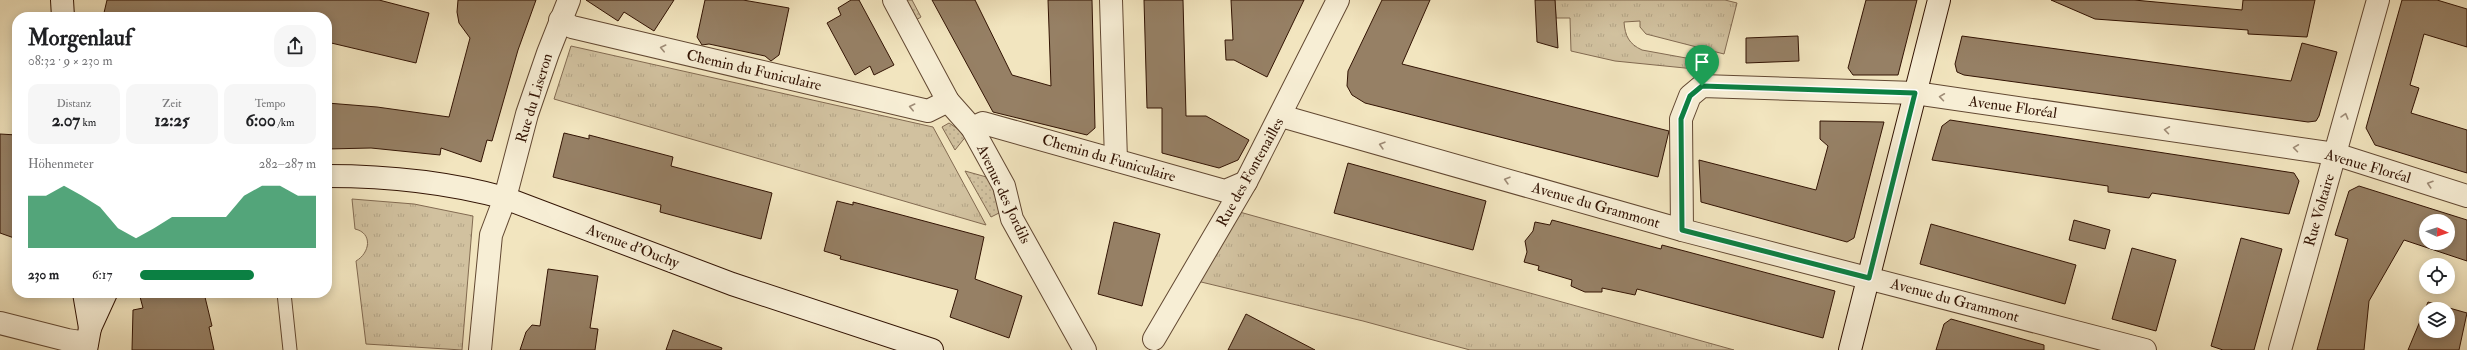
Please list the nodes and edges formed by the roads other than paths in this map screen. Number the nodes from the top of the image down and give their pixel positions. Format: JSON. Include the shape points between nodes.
{"nodes":[{"id":1,"x":62,"y":0,"type":"edge"},
{"id":2,"x":569,"y":0,"type":"edge"},
{"id":3,"x":894,"y":0,"type":"edge"},
{"id":4,"x":1111,"y":0,"type":"edge"},
{"id":5,"x":1338,"y":0,"type":"edge"},
{"id":6,"x":1939,"y":0,"type":"edge"},
{"id":7,"x":2378,"y":0,"type":"edge"},
{"id":8,"x":63,"y":12,"type":"edge"},
{"id":9,"x":560,"y":20,"type":"junction"},
{"id":10,"x":1915,"y":93,"type":"junction"},
{"id":11,"x":948,"y":101,"type":"junction"},
{"id":12,"x":1281,"y":116,"type":"junction"},
{"id":13,"x":972,"y":128,"type":"junction"},
{"id":14,"x":2335,"y":154,"type":"junction"},
{"id":15,"x":1116,"y":160,"type":"junction"},
{"id":16,"x":332,"y":176,"type":"edge"},
{"id":17,"x":1246,"y":182,"type":"junction"},
{"id":18,"x":2467,"y":196,"type":"edge"},
{"id":19,"x":505,"y":198,"type":"junction"},
{"id":20,"x":1682,"y":230,"type":"junction"},
{"id":21,"x":1869,"y":278,"type":"junction"},
{"id":22,"x":84,"y":298,"type":"edge"},
{"id":23,"x":104,"y":298,"type":"edge"},
{"id":24,"x":285,"y":298,"type":"edge"},
{"id":25,"x":0,"y":323,"type":"edge"},
{"id":26,"x":88,"y":340,"type":"edge"},
{"id":27,"x":1154,"y":340,"type":"dead end"},
{"id":28,"x":290,"y":350,"type":"edge"},
{"id":29,"x":480,"y":350,"type":"edge"},
{"id":30,"x":932,"y":350,"type":"edge"},
{"id":31,"x":1085,"y":350,"type":"edge"},
{"id":32,"x":1850,"y":350,"type":"edge"},
{"id":33,"x":2144,"y":350,"type":"edge"},
{"id":34,"x":2280,"y":350,"type":"edge"}],
"edges":[{"from":1,"to":8,"type":"street"},
{"from":2,"to":9,"type":"street","name":"Rue du Liseron"},
{"from":3,"to":11,"type":"street","name":"Avenue des Jordils"},
{"from":4,"to":15,"type":"street"},
{"from":5,"to":12,"type":"street","name":"Rue des Fontenailles"},
{"from":6,"to":10,"type":"street"},
{"from":14,"to":7,"type":"street","name":"Rue Voltaire","one_way":true},
{"from":11,"to":9,"type":"street","name":"Chemin du Funiculaire","one_way":true,"via":[[928,111],[572,27]]},
{"from":9,"to":19,"type":"street","name":"Rue du Liseron","via":[[527,114]]},
{"from":14,"to":10,"type":"street","name":"Avenue Floréal","one_way":true},
{"from":10,"to":20,"type":"street","name":"Avenue Floréal","via":[[1702,86],[1690,96],[1681,119]]},
{"from":10,"to":21,"type":"street"},
{"from":11,"to":13,"type":"street","name":"Avenue des Jordils"},
{"from":12,"to":17,"type":"street","name":"Rue des Fontenailles"},
{"from":20,"to":12,"type":"street","name":"Avenue du Grammont","one_way":true},
{"from":13,"to":15,"type":"street","name":"Chemin du Funiculaire","via":[[983,123]]},
{"from":13,"to":31,"type":"street","name":"Avenue des Jordils","via":[[1004,186],[1012,218]]},
{"from":18,"to":14,"type":"street","name":"Avenue Floréal","one_way":true},
{"from":14,"to":34,"type":"street","name":"Rue Voltaire"},
{"from":15,"to":17,"type":"street","name":"Chemin du Funiculaire","via":[[1225,191]]},
{"from":16,"to":19,"type":"street","name":"Avenue d'Ouchy","via":[[412,180]]},
{"from":17,"to":27,"type":"street","name":"Rue des Fontenailles"},
{"from":19,"to":29,"type":"street","name":"Rue du Liseron","via":[[491,236]]},
{"from":19,"to":30,"type":"street","name":"Avenue d'Ouchy","via":[[732,284]]},
{"from":20,"to":21,"type":"street","name":"Avenue du Grammont"},
{"from":21,"to":32,"type":"street"},
{"from":21,"to":33,"type":"street","name":"Avenue du Grammont"},
{"from":22,"to":26,"type":"street"},
{"from":23,"to":26,"type":"street"},
{"from":24,"to":28,"type":"lane"},
{"from":25,"to":26,"type":"street","via":[[67,340]]}]}
